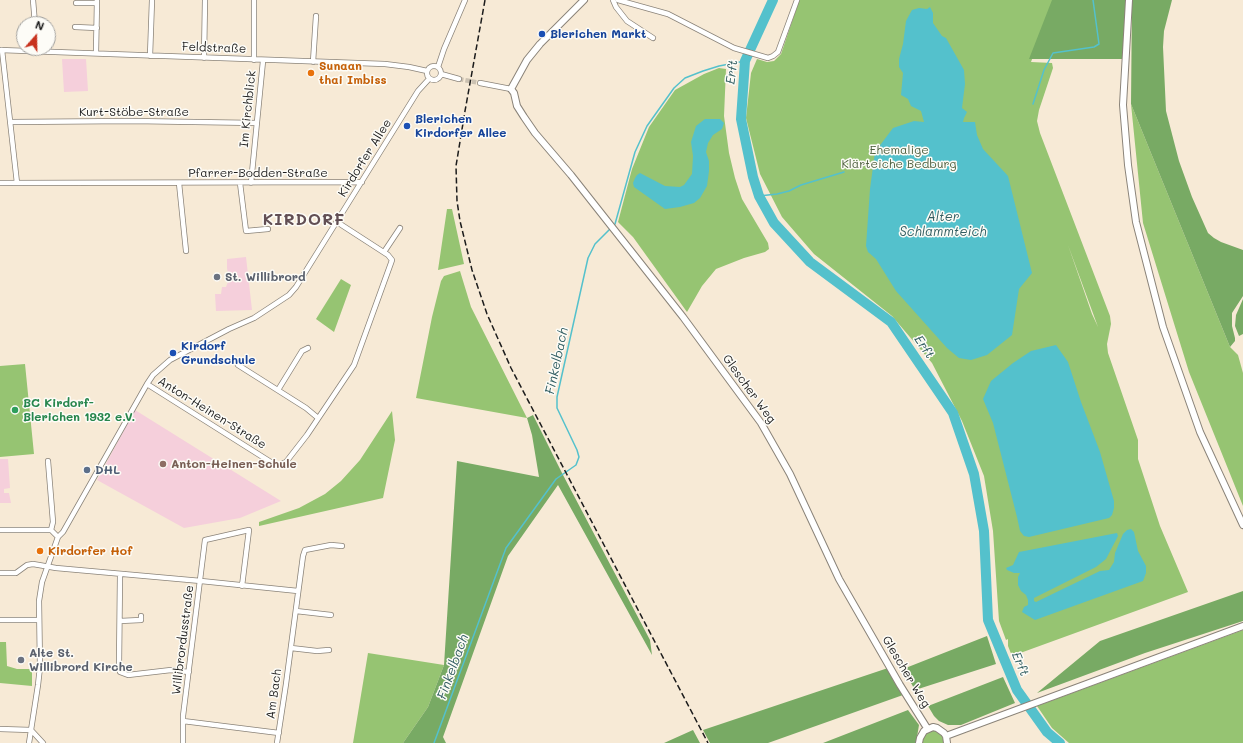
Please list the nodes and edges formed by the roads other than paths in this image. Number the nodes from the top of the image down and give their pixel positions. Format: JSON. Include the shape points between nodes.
{"nodes":[{"id":1,"x":33,"y":0,"type":"edge"},
{"id":2,"x":152,"y":0,"type":"edge"},
{"id":3,"x":205,"y":0,"type":"edge"},
{"id":4,"x":254,"y":0,"type":"edge"},
{"id":5,"x":465,"y":0,"type":"edge"},
{"id":6,"x":584,"y":0,"type":"edge"},
{"id":7,"x":613,"y":0,"type":"edge"},
{"id":8,"x":618,"y":0,"type":"edge"},
{"id":9,"x":797,"y":0,"type":"edge"},
{"id":10,"x":1129,"y":0,"type":"edge"},
{"id":11,"x":97,"y":2,"type":"edge"},
{"id":12,"x":76,"y":3,"type":"dead end"},
{"id":13,"x":34,"y":16,"type":"edge"},
{"id":14,"x":316,"y":16,"type":"dead end"},
{"id":15,"x":76,"y":27,"type":"dead end"},
{"id":16,"x":96,"y":28,"type":"junction"},
{"id":17,"x":653,"y":38,"type":"dead end"},
{"id":18,"x":1,"y":50,"type":"edge"},
{"id":19,"x":16,"y":50,"type":"edge"},
{"id":20,"x":56,"y":51,"type":"edge"},
{"id":21,"x":96,"y":53,"type":"junction"},
{"id":22,"x":150,"y":56,"type":"junction"},
{"id":23,"x":204,"y":58,"type":"junction"},
{"id":24,"x":254,"y":60,"type":"junction"},
{"id":25,"x":263,"y":61,"type":"junction"},
{"id":26,"x":313,"y":62,"type":"junction"},
{"id":27,"x":438,"y":67,"type":"junction"},
{"id":28,"x":427,"y":71,"type":"junction"},
{"id":29,"x":441,"y":74,"type":"junction"},
{"id":30,"x":429,"y":78,"type":"junction"},
{"id":31,"x":458,"y":79,"type":"tunnel mouth"},
{"id":32,"x":480,"y":83,"type":"tunnel mouth"},
{"id":33,"x":511,"y":89,"type":"junction"},
{"id":34,"x":10,"y":122,"type":"junction"},
{"id":35,"x":257,"y":122,"type":"junction"},
{"id":36,"x":362,"y":182,"type":"junction"},
{"id":37,"x":0,"y":183,"type":"edge"},
{"id":38,"x":17,"y":183,"type":"junction"},
{"id":39,"x":179,"y":183,"type":"junction"},
{"id":40,"x":240,"y":183,"type":"junction"},
{"id":41,"x":251,"y":183,"type":"junction"},
{"id":42,"x":337,"y":222,"type":"junction"},
{"id":43,"x":400,"y":228,"type":"dead end"},
{"id":44,"x":268,"y":229,"type":"dead end"},
{"id":45,"x":186,"y":251,"type":"dead end"},
{"id":46,"x":384,"y":252,"type":"junction"},
{"id":47,"x":308,"y":348,"type":"dead end"},
{"id":48,"x":238,"y":365,"type":"dead end"},
{"id":49,"x":146,"y":384,"type":"junction"},
{"id":50,"x":278,"y":390,"type":"junction"},
{"id":51,"x":318,"y":418,"type":"junction"},
{"id":52,"x":48,"y":461,"type":"dead end"},
{"id":53,"x":1243,"y":526,"type":"edge"},
{"id":54,"x":0,"y":530,"type":"edge"},
{"id":55,"x":51,"y":530,"type":"junction"},
{"id":56,"x":58,"y":537,"type":"junction"},
{"id":57,"x":342,"y":546,"type":"dead end"},
{"id":58,"x":47,"y":566,"type":"junction"},
{"id":59,"x":0,"y":573,"type":"edge"},
{"id":60,"x":120,"y":575,"type":"junction"},
{"id":61,"x":200,"y":581,"type":"junction"},
{"id":62,"x":242,"y":586,"type":"junction"},
{"id":63,"x":298,"y":591,"type":"junction"},
{"id":64,"x":296,"y":611,"type":"junction"},
{"id":65,"x":331,"y":615,"type":"dead end"},
{"id":66,"x":0,"y":620,"type":"edge"},
{"id":67,"x":39,"y":620,"type":"junction"},
{"id":68,"x":141,"y":620,"type":"dead end"},
{"id":69,"x":120,"y":621,"type":"junction"},
{"id":70,"x":1243,"y":626,"type":"edge"},
{"id":71,"x":291,"y":648,"type":"junction"},
{"id":72,"x":329,"y":650,"type":"dead end"},
{"id":73,"x":189,"y":672,"type":"junction"},
{"id":74,"x":183,"y":721,"type":"junction"},
{"id":75,"x":927,"y":728,"type":"junction"},
{"id":76,"x":0,"y":729,"type":"edge"},
{"id":77,"x":31,"y":730,"type":"junction"},
{"id":78,"x":279,"y":733,"type":"junction"},
{"id":79,"x":947,"y":740,"type":"edge"},
{"id":80,"x":29,"y":743,"type":"edge"},
{"id":81,"x":43,"y":743,"type":"edge"},
{"id":82,"x":183,"y":743,"type":"edge"},
{"id":83,"x":277,"y":743,"type":"edge"},
{"id":84,"x":919,"y":743,"type":"edge"}],
"edges":[{"from":1,"to":13,"type":"street"},
{"from":2,"to":22,"type":"street"},
{"from":3,"to":23,"type":"street"},
{"from":4,"to":24,"type":"street"},
{"from":5,"to":27,"type":"street"},
{"from":6,"to":33,"type":"main road","via":[[540,44],[527,60]]},
{"from":7,"to":17,"type":"street","via":[[627,21]]},
{"from":8,"to":9,"type":"street","via":[[668,14],[737,49],[768,58],[778,52]]},
{"from":10,"to":53,"type":"main road","via":[[1123,105],[1136,222],[1166,334],[1200,432]]},
{"from":11,"to":12,"type":"street"},
{"from":11,"to":16,"type":"street"},
{"from":14,"to":26,"type":"street"},
{"from":15,"to":16,"type":"street"},
{"from":16,"to":21,"type":"street"},
{"from":18,"to":19,"type":"street","name":"Feldstraße"},
{"from":18,"to":34,"type":"street"},
{"from":20,"to":21,"type":"street","name":"Feldstraße"},
{"from":21,"to":22,"type":"street","name":"Feldstraße"},
{"from":22,"to":23,"type":"street","name":"Feldstraße"},
{"from":23,"to":24,"type":"street","name":"Feldstraße"},
{"from":24,"to":25,"type":"street","name":"Feldstraße"},
{"from":25,"to":26,"type":"street","name":"Feldstraße"},
{"from":25,"to":35,"type":"street","name":"Im Kirchblick"},
{"from":26,"to":28,"type":"street","name":"Feldstraße","via":[[385,64]]},
{"from":27,"to":28,"type":"street","via":[[431,67]]},
{"from":27,"to":29,"type":"street"},
{"from":28,"to":30,"type":"street"},
{"from":29,"to":30,"type":"street","via":[[436,80]]},
{"from":29,"to":31,"type":"street"},
{"from":30,"to":36,"type":"street","name":"Kirdorfer Allee","via":[[418,91]]},
{"from":32,"to":33,"type":"street"},
{"from":33,"to":75,"type":"main road","name":"Glescher Weg","via":[[524,117],[683,317],[765,430],[790,474],[839,580]]},
{"from":34,"to":35,"type":"street","name":"Kurt-Stöbe-Straße"},
{"from":34,"to":38,"type":"street"},
{"from":35,"to":41,"type":"street","name":"Im Kirchblick"},
{"from":36,"to":41,"type":"street","name":"Pfarrer-Bodden-Straße"},
{"from":36,"to":42,"type":"street","name":"Kirdorfer Allee"},
{"from":37,"to":38,"type":"street","name":"Pfarrer-Bodden-Straße"},
{"from":38,"to":39,"type":"street","name":"Pfarrer-Bodden-Straße"},
{"from":39,"to":40,"type":"street","name":"Pfarrer-Bodden-Straße"},
{"from":39,"to":45,"type":"street","name":"Pfarrer-Bodden-Straße"},
{"from":40,"to":41,"type":"street","name":"Pfarrer-Bodden-Straße"},
{"from":40,"to":44,"type":"street","via":[[246,232]]},
{"from":42,"to":46,"type":"street"},
{"from":42,"to":49,"type":"street","name":"Kirdorfer Allee","via":[[296,287],[280,301],[254,318],[170,360]]},
{"from":43,"to":46,"type":"street"},
{"from":46,"to":51,"type":"street","name":"Anton-Heinen-Straße","via":[[392,260],[392,264],[354,365]]},
{"from":47,"to":50,"type":"street","via":[[302,350]]},
{"from":48,"to":50,"type":"street"},
{"from":49,"to":51,"type":"street","name":"Anton-Heinen-Straße","via":[[277,466],[286,462]]},
{"from":49,"to":56,"type":"street","name":"Kirdorfer Allee"},
{"from":50,"to":51,"type":"street"},
{"from":52,"to":55,"type":"street","via":[[53,522]]},
{"from":54,"to":55,"type":"street"},
{"from":55,"to":56,"type":"street"},
{"from":56,"to":58,"type":"street","name":"Kirdorfer Allee"},
{"from":57,"to":63,"type":"street","name":"Am Bach","via":[[330,545],[305,550]]},
{"from":58,"to":59,"type":"street","via":[[30,564],[16,573]]},
{"from":58,"to":60,"type":"street"},
{"from":58,"to":67,"type":"street","name":"Kirdorfer Allee","via":[[40,591]]},
{"from":60,"to":61,"type":"street"},
{"from":60,"to":69,"type":"street"},
{"from":61,"to":62,"type":"street"},
{"from":61,"to":62,"type":"street","name":"Willibrordusstraße","via":[[205,540],[249,530]]},
{"from":61,"to":73,"type":"street","name":"Willibrordusstraße"},
{"from":62,"to":63,"type":"street"},
{"from":63,"to":64,"type":"street","name":"Am Bach"},
{"from":64,"to":65,"type":"street"},
{"from":64,"to":71,"type":"street","name":"Am Bach"},
{"from":66,"to":67,"type":"street"},
{"from":67,"to":77,"type":"street","name":"Kirdorfer Allee","via":[[40,662]]},
{"from":68,"to":69,"type":"street"},
{"from":69,"to":73,"type":"street","via":[[120,672],[128,675],[171,670]]},
{"from":70,"to":79,"type":"main road","via":[[1014,711]]},
{"from":71,"to":72,"type":"street"},
{"from":71,"to":78,"type":"street","name":"Am Bach"},
{"from":73,"to":74,"type":"street","name":"Willibrordusstraße"},
{"from":74,"to":78,"type":"street"},
{"from":74,"to":82,"type":"street","name":"Willibrordusstraße"},
{"from":75,"to":79,"type":"main road","via":[[937,728],[944,733]]},
{"from":75,"to":84,"type":"main road","via":[[921,734]]},
{"from":76,"to":77,"type":"street"},
{"from":77,"to":80,"type":"street","name":"Kirdorfer Allee"},
{"from":77,"to":81,"type":"street"},
{"from":78,"to":83,"type":"street","name":"Am Bach"}]}
